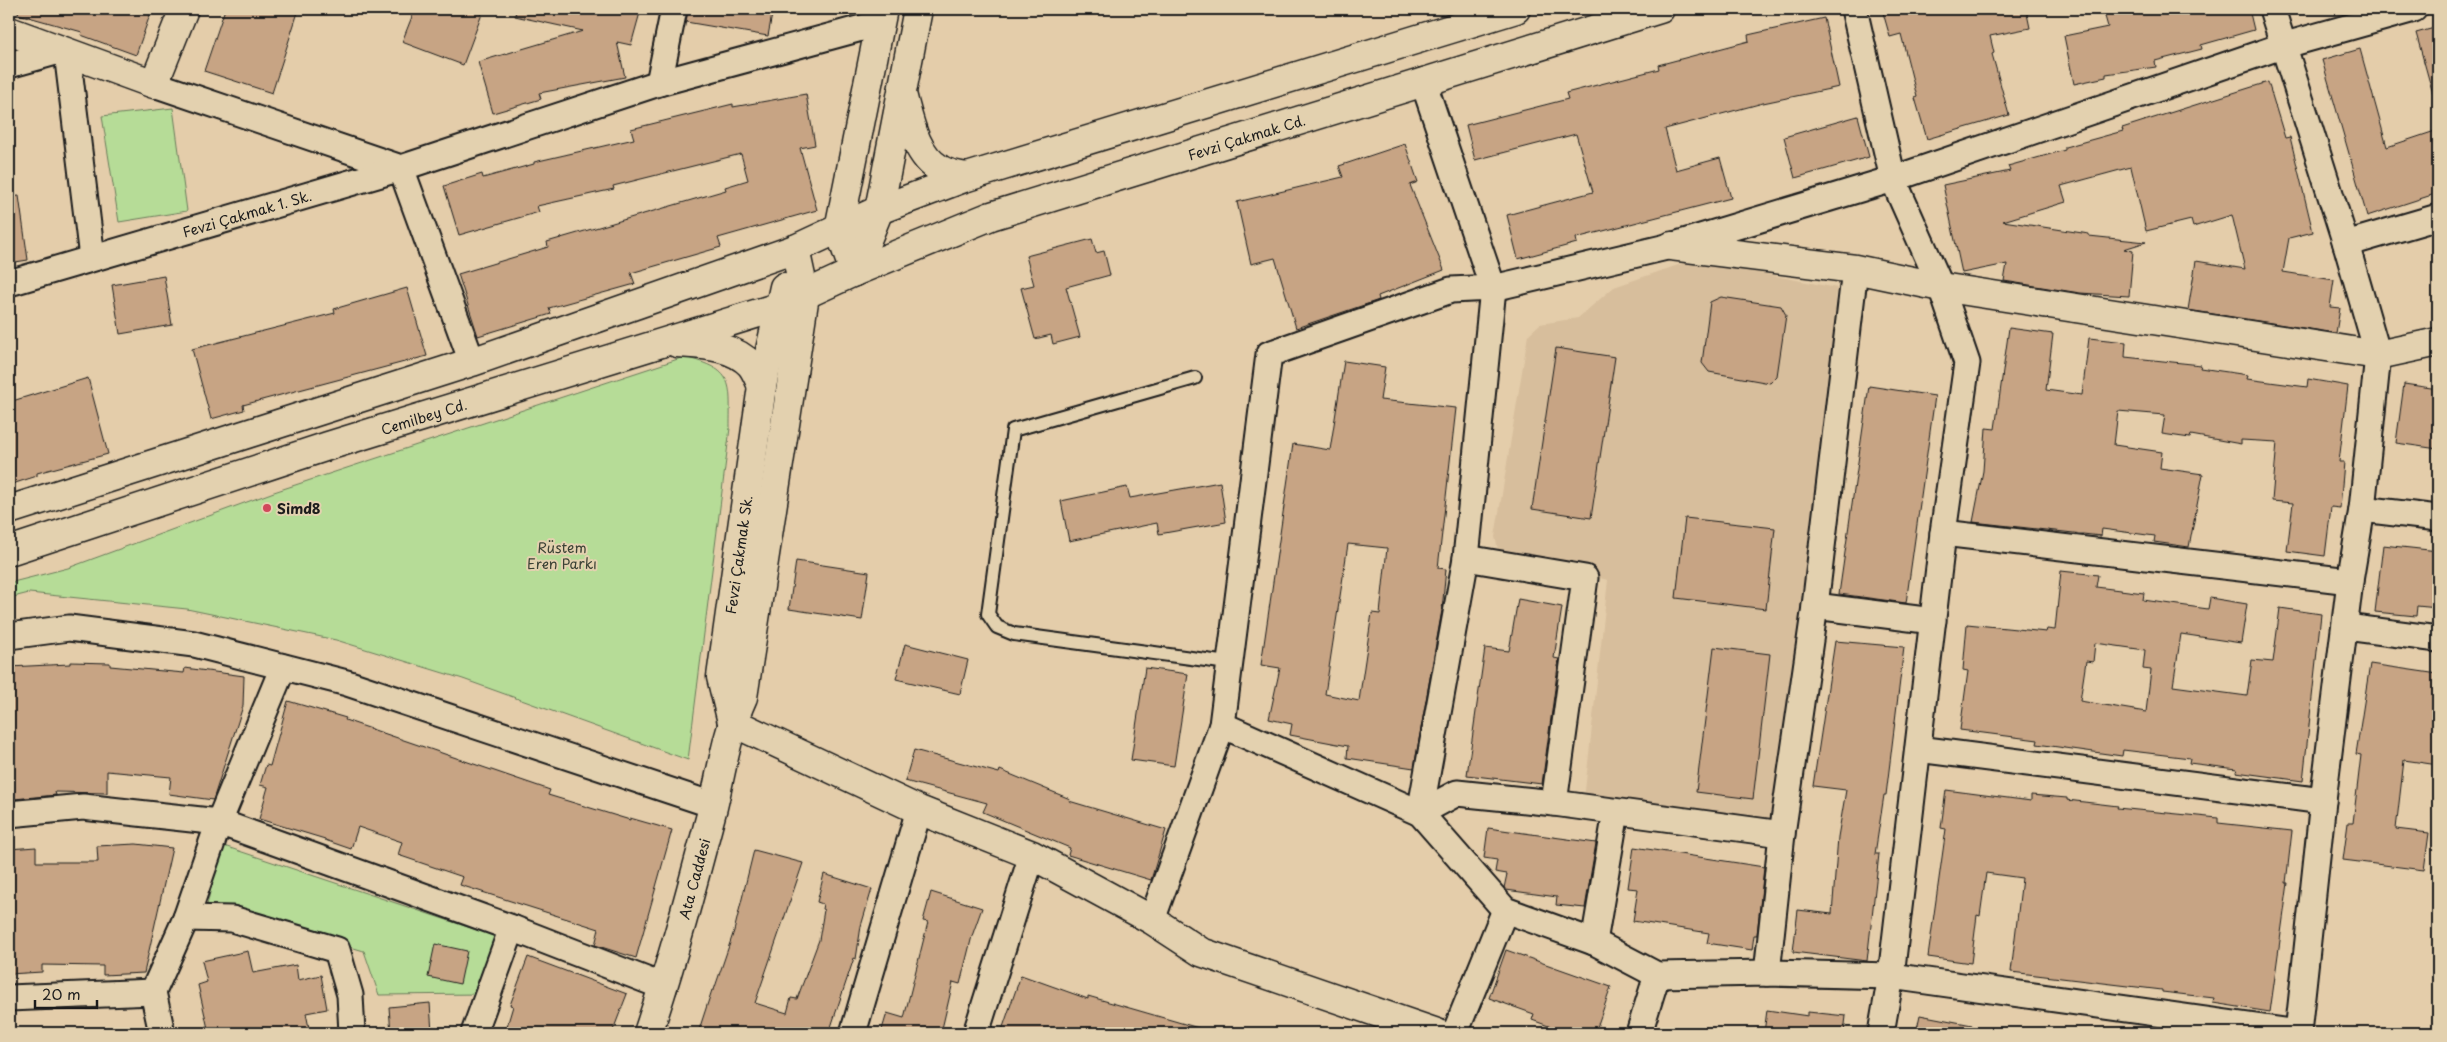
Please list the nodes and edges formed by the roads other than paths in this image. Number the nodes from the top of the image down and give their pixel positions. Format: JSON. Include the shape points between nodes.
{"nodes":[{"id":1,"x":184,"y":9,"type":"edge"},
{"id":2,"x":674,"y":9,"type":"edge"},
{"id":3,"x":918,"y":9,"type":"edge"},
{"id":4,"x":1516,"y":9,"type":"edge"},
{"id":5,"x":1660,"y":9,"type":"edge"},
{"id":6,"x":1854,"y":9,"type":"edge"},
{"id":7,"x":2272,"y":9,"type":"edge"},
{"id":8,"x":2414,"y":9,"type":"edge"},
{"id":9,"x":881,"y":16,"type":"edge"},
{"id":10,"x":9,"y":30,"type":"edge"},
{"id":11,"x":2282,"y":46,"type":"junction"},
{"id":12,"x":65,"y":51,"type":"junction"},
{"id":13,"x":9,"y":65,"type":"edge"},
{"id":14,"x":1423,"y":81,"type":"junction"},
{"id":15,"x":658,"y":83,"type":"junction"},
{"id":16,"x":154,"y":84,"type":"junction"},
{"id":17,"x":902,"y":94,"type":"junction"},
{"id":18,"x":401,"y":168,"type":"junction"},
{"id":19,"x":966,"y":178,"type":"junction"},
{"id":20,"x":1893,"y":178,"type":"junction"},
{"id":21,"x":879,"y":210,"type":"junction"},
{"id":22,"x":2438,"y":217,"type":"edge"},
{"id":23,"x":830,"y":233,"type":"junction"},
{"id":24,"x":2346,"y":244,"type":"junction"},
{"id":25,"x":1671,"y":246,"type":"junction"},
{"id":26,"x":795,"y":248,"type":"junction"},
{"id":27,"x":92,"y":258,"type":"junction"},
{"id":28,"x":1855,"y":269,"type":"junction"},
{"id":29,"x":846,"y":276,"type":"junction"},
{"id":30,"x":9,"y":283,"type":"edge"},
{"id":31,"x":1941,"y":287,"type":"junction"},
{"id":32,"x":1493,"y":288,"type":"junction"},
{"id":33,"x":805,"y":295,"type":"junction"},
{"id":34,"x":778,"y":307,"type":"junction"},
{"id":35,"x":665,"y":342,"type":"junction"},
{"id":36,"x":2438,"y":342,"type":"edge"},
{"id":37,"x":2378,"y":356,"type":"junction"},
{"id":38,"x":472,"y":362,"type":"junction"},
{"id":39,"x":1195,"y":378,"type":"dead end"},
{"id":40,"x":762,"y":386,"type":"junction"},
{"id":41,"x":2362,"y":509,"type":"junction"},
{"id":42,"x":9,"y":510,"type":"edge"},
{"id":43,"x":2438,"y":518,"type":"edge"},
{"id":44,"x":1944,"y":533,"type":"junction"},
{"id":45,"x":9,"y":551,"type":"edge"},
{"id":46,"x":1466,"y":558,"type":"junction"},
{"id":47,"x":2350,"y":581,"type":"junction"},
{"id":48,"x":1815,"y":606,"type":"junction"},
{"id":49,"x":1933,"y":620,"type":"junction"},
{"id":50,"x":2346,"y":627,"type":"junction"},
{"id":51,"x":9,"y":636,"type":"edge"},
{"id":52,"x":2438,"y":639,"type":"edge"},
{"id":53,"x":1228,"y":663,"type":"junction"},
{"id":54,"x":283,"y":667,"type":"junction"},
{"id":55,"x":732,"y":722,"type":"junction"},
{"id":56,"x":1222,"y":725,"type":"junction"},
{"id":57,"x":1918,"y":749,"type":"junction"},
{"id":58,"x":2323,"y":801,"type":"junction"},
{"id":59,"x":1554,"y":803,"type":"junction"},
{"id":60,"x":713,"y":805,"type":"junction"},
{"id":61,"x":919,"y":810,"type":"junction"},
{"id":62,"x":1616,"y":812,"type":"junction"},
{"id":63,"x":1420,"y":813,"type":"junction"},
{"id":64,"x":9,"y":814,"type":"edge"},
{"id":65,"x":219,"y":822,"type":"junction"},
{"id":66,"x":1782,"y":834,"type":"junction"},
{"id":67,"x":1032,"y":855,"type":"junction"},
{"id":68,"x":1505,"y":910,"type":"junction"},
{"id":69,"x":186,"y":918,"type":"junction"},
{"id":70,"x":1152,"y":920,"type":"junction"},
{"id":71,"x":512,"y":928,"type":"junction"},
{"id":72,"x":1594,"y":942,"type":"junction"},
{"id":73,"x":1767,"y":973,"type":"junction"},
{"id":74,"x":1657,"y":975,"type":"junction"},
{"id":75,"x":1891,"y":976,"type":"junction"},
{"id":76,"x":664,"y":987,"type":"junction"},
{"id":77,"x":153,"y":992,"type":"junction"},
{"id":78,"x":9,"y":998,"type":"edge"},
{"id":79,"x":162,"y":1033,"type":"edge"},
{"id":80,"x":352,"y":1033,"type":"edge"},
{"id":81,"x":474,"y":1033,"type":"edge"},
{"id":82,"x":648,"y":1033,"type":"edge"},
{"id":83,"x":853,"y":1033,"type":"edge"},
{"id":84,"x":976,"y":1033,"type":"edge"},
{"id":85,"x":1437,"y":1033,"type":"edge"},
{"id":86,"x":1455,"y":1033,"type":"edge"},
{"id":87,"x":1638,"y":1033,"type":"edge"},
{"id":88,"x":1881,"y":1033,"type":"edge"},
{"id":89,"x":2298,"y":1033,"type":"edge"}],
"edges":[{"from":1,"to":16,"type":"street"},
{"from":2,"to":15,"type":"street"},
{"from":3,"to":17,"type":"street"},
{"from":4,"to":19,"type":"street"},
{"from":5,"to":14,"type":"street","name":"Fevzi Çakmak Cd."},
{"from":6,"to":20,"type":"street"},
{"from":7,"to":11,"type":"street"},
{"from":8,"to":11,"type":"street"},
{"from":9,"to":15,"type":"street","name":"Fevzi Çakmak 1. Sk."},
{"from":9,"to":23,"type":"street"},
{"from":10,"to":12,"type":"street"},
{"from":11,"to":20,"type":"street"},
{"from":11,"to":24,"type":"street"},
{"from":12,"to":13,"type":"street"},
{"from":12,"to":16,"type":"street"},
{"from":12,"to":27,"type":"street"},
{"from":14,"to":29,"type":"street","name":"Fevzi Çakmak Cd.","via":[[991,216]]},
{"from":14,"to":32,"type":"street"},
{"from":15,"to":18,"type":"street","name":"Fevzi Çakmak 1. Sk."},
{"from":16,"to":18,"type":"street"},
{"from":17,"to":19,"type":"street","via":[[915,139],[926,158],[940,170]]},
{"from":17,"to":21,"type":"street"},
{"from":18,"to":27,"type":"street","name":"Fevzi Çakmak 1. Sk."},
{"from":18,"to":38,"type":"street"},
{"from":19,"to":21,"type":"street"},
{"from":20,"to":25,"type":"street"},
{"from":20,"to":31,"type":"street"},
{"from":21,"to":23,"type":"street"},
{"from":21,"to":29,"type":"street"},
{"from":22,"to":24,"type":"street"},
{"from":23,"to":26,"type":"street"},
{"from":23,"to":29,"type":"street"},
{"from":24,"to":37,"type":"street"},
{"from":25,"to":28,"type":"street"},
{"from":25,"to":32,"type":"street"},
{"from":26,"to":33,"type":"street"},
{"from":26,"to":34,"type":"street","name":"Fevzi Çakmak Sk."},
{"from":26,"to":38,"type":"street"},
{"from":27,"to":30,"type":"street","name":"Fevzi Çakmak 1. Sk."},
{"from":28,"to":31,"type":"street"},
{"from":28,"to":48,"type":"street"},
{"from":29,"to":33,"type":"street","name":"Cemilbey Cd."},
{"from":31,"to":37,"type":"street"},
{"from":31,"to":44,"type":"street","via":[[1966,363]]},
{"from":32,"to":46,"type":"street"},
{"from":32,"to":53,"type":"street","via":[[1451,290],[1269,354]]},
{"from":33,"to":34,"type":"street","name":"Cemilbey Cd."},
{"from":33,"to":55,"type":"street","name":"Ata Caddesi","via":[[743,697]]},
{"from":34,"to":35,"type":"street","name":"Cemilbey Cd."},
{"from":34,"to":40,"type":"street","name":"Fevzi Çakmak Sk."},
{"from":35,"to":40,"type":"street","via":[[734,352],[752,366]]},
{"from":35,"to":45,"type":"street","name":"Cemilbey Cd.","via":[[328,446]]},
{"from":36,"to":37,"type":"street"},
{"from":37,"to":41,"type":"street"},
{"from":38,"to":42,"type":"street"},
{"from":39,"to":53,"type":"lane","via":[[1013,430],[988,614],[997,626],[1014,634]]},
{"from":40,"to":55,"type":"street","name":"Fevzi Çakmak Sk.","via":[[721,677]]},
{"from":41,"to":43,"type":"street"},
{"from":41,"to":47,"type":"street"},
{"from":44,"to":47,"type":"street"},
{"from":44,"to":49,"type":"street"},
{"from":46,"to":59,"type":"street","via":[[1585,578]]},
{"from":46,"to":63,"type":"street"},
{"from":47,"to":50,"type":"street"},
{"from":48,"to":49,"type":"street"},
{"from":48,"to":66,"type":"street"},
{"from":49,"to":57,"type":"street"},
{"from":50,"to":52,"type":"street"},
{"from":50,"to":58,"type":"street"},
{"from":51,"to":54,"type":"street","via":[[69,628],[194,644]]},
{"from":53,"to":56,"type":"street"},
{"from":54,"to":60,"type":"street","via":[[347,683]]},
{"from":54,"to":65,"type":"street"},
{"from":55,"to":60,"type":"street","name":"Ata Caddesi"},
{"from":55,"to":61,"type":"street"},
{"from":56,"to":63,"type":"street"},
{"from":56,"to":70,"type":"street"},
{"from":57,"to":58,"type":"street"},
{"from":57,"to":75,"type":"street"},
{"from":58,"to":89,"type":"street"},
{"from":59,"to":62,"type":"street"},
{"from":59,"to":63,"type":"street","via":[[1456,793]]},
{"from":60,"to":76,"type":"street","name":"Ata Caddesi"},
{"from":61,"to":67,"type":"street"},
{"from":61,"to":83,"type":"street"},
{"from":62,"to":66,"type":"street"},
{"from":62,"to":72,"type":"street"},
{"from":63,"to":68,"type":"street"},
{"from":64,"to":65,"type":"street","via":[[83,807]]},
{"from":65,"to":69,"type":"street"},
{"from":65,"to":71,"type":"street"},
{"from":66,"to":73,"type":"street"},
{"from":67,"to":70,"type":"street"},
{"from":67,"to":84,"type":"street"},
{"from":68,"to":72,"type":"street"},
{"from":68,"to":86,"type":"street"},
{"from":69,"to":77,"type":"street"},
{"from":69,"to":80,"type":"street","via":[[232,919],[337,950],[350,995]]},
{"from":70,"to":85,"type":"street","via":[[1201,952]]},
{"from":71,"to":76,"type":"street"},
{"from":71,"to":81,"type":"street"},
{"from":72,"to":74,"type":"street"},
{"from":73,"to":74,"type":"street"},
{"from":73,"to":75,"type":"street"},
{"from":74,"to":87,"type":"street"},
{"from":75,"to":88,"type":"street"},
{"from":75,"to":89,"type":"street"},
{"from":76,"to":82,"type":"street","name":"Ata Caddesi"},
{"from":77,"to":78,"type":"street"},
{"from":77,"to":79,"type":"street"}]}
